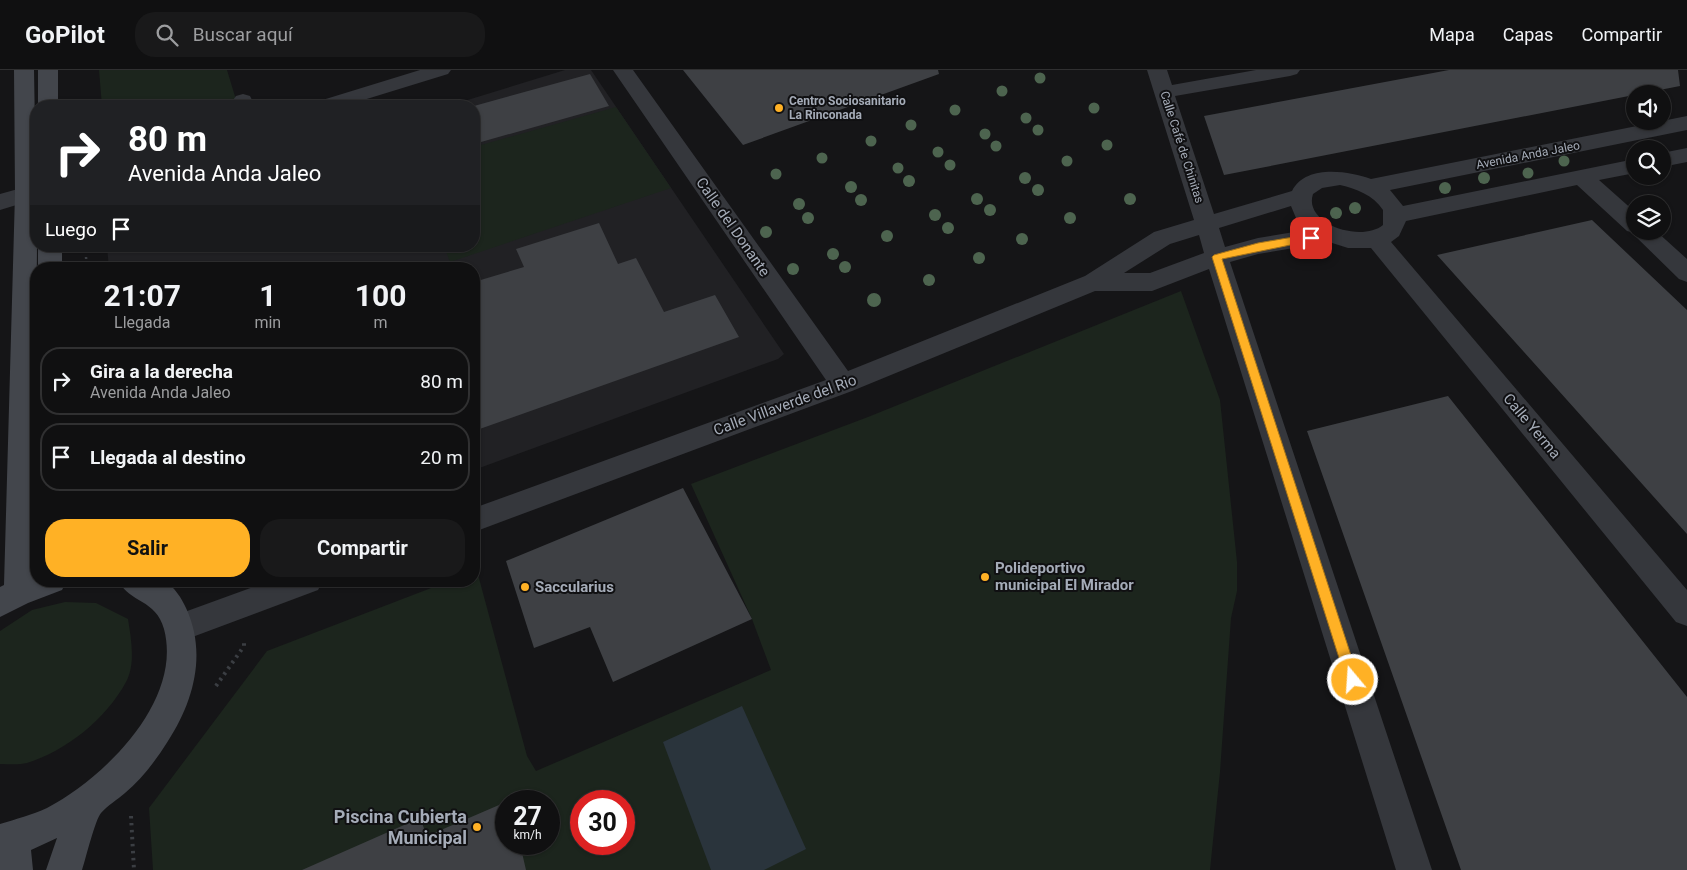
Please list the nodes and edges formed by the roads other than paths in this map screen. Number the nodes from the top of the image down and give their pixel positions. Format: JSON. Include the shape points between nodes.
{"nodes":[{"id":1,"x":24,"y":70,"type":"edge"},
{"id":2,"x":48,"y":70,"type":"edge"},
{"id":3,"x":441,"y":70,"type":"edge"},
{"id":4,"x":623,"y":70,"type":"edge"},
{"id":5,"x":1157,"y":70,"type":"edge"},
{"id":6,"x":1290,"y":70,"type":"edge"},
{"id":7,"x":1164,"y":92,"type":"junction"},
{"id":8,"x":48,"y":100,"type":"edge"},
{"id":9,"x":343,"y":100,"type":"edge"},
{"id":10,"x":1687,"y":123,"type":"edge"},
{"id":11,"x":1687,"y":155,"type":"edge"},
{"id":12,"x":1671,"y":158,"type":"edge"},
{"id":13,"x":1626,"y":168,"type":"edge"},
{"id":14,"x":30,"y":175,"type":"edge"},
{"id":15,"x":1582,"y":176,"type":"junction"},
{"id":16,"x":1369,"y":187,"type":"junction"},
{"id":17,"x":30,"y":193,"type":"edge"},
{"id":18,"x":1300,"y":196,"type":"junction"},
{"id":19,"x":0,"y":202,"type":"edge"},
{"id":20,"x":30,"y":212,"type":"edge"},
{"id":21,"x":1396,"y":215,"type":"junction"},
{"id":22,"x":1626,"y":217,"type":"edge"},
{"id":23,"x":1206,"y":224,"type":"junction"},
{"id":24,"x":1329,"y":234,"type":"junction"},
{"id":25,"x":1377,"y":240,"type":"junction"},
{"id":26,"x":1651,"y":240,"type":"edge"},
{"id":27,"x":1217,"y":257,"type":"junction"},
{"id":28,"x":1687,"y":274,"type":"edge"},
{"id":29,"x":1092,"y":282,"type":"junction"},
{"id":30,"x":843,"y":384,"type":"junction"},
{"id":31,"x":480,"y":518,"type":"edge"},
{"id":32,"x":37,"y":587,"type":"edge"},
{"id":33,"x":144,"y":587,"type":"edge"},
{"id":34,"x":292,"y":587,"type":"edge"},
{"id":35,"x":10,"y":598,"type":"edge"},
{"id":36,"x":1687,"y":612,"type":"edge"},
{"id":37,"x":179,"y":628,"type":"junction"},
{"id":38,"x":87,"y":802,"type":"junction"},
{"id":39,"x":9,"y":850,"type":"edge"},
{"id":40,"x":64,"y":870,"type":"edge"},
{"id":41,"x":1414,"y":870,"type":"edge"}],
"edges":[{"from":1,"to":14,"type":"main road"},
{"from":2,"to":8,"type":"main road"},
{"from":3,"to":9,"type":"street"},
{"from":4,"to":30,"type":"street","name":"Calle del Donante"},
{"from":5,"to":7,"type":"street","name":"Calle Café de Chinitas"},
{"from":6,"to":7,"type":"street"},
{"from":7,"to":23,"type":"street","name":"Calle Café de Chinitas"},
{"from":10,"to":16,"type":"street","name":"Avenida Anda Jaleo"},
{"from":11,"to":12,"type":"street"},
{"from":13,"to":15,"type":"street"},
{"from":15,"to":21,"type":"street"},
{"from":15,"to":22,"type":"street"},
{"from":16,"to":18,"type":"street","via":[[1340,178],[1325,179],[1304,188]]},
{"from":16,"to":21,"type":"street","via":[[1391,204]]},
{"from":17,"to":19,"type":"street"},
{"from":18,"to":23,"type":"street"},
{"from":18,"to":24,"type":"street","via":[[1304,216]]},
{"from":20,"to":35,"type":"main road"},
{"from":21,"to":25,"type":"street","via":[[1395,225]]},
{"from":23,"to":27,"type":"street","name":"Calle Café de Chinitas"},
{"from":23,"to":29,"type":"street","name":"Calle Villaverde del Rio","via":[[1162,238]]},
{"from":24,"to":25,"type":"street","via":[[1354,241]]},
{"from":24,"to":27,"type":"street","via":[[1258,246]]},
{"from":25,"to":36,"type":"street","name":"Calle Yerma"},
{"from":26,"to":28,"type":"street"},
{"from":27,"to":29,"type":"street","name":"Calle Villaverde del Rio","via":[[1152,282]]},
{"from":27,"to":41,"type":"street"},
{"from":29,"to":30,"type":"street","name":"Calle Villaverde del Rio"},
{"from":30,"to":31,"type":"street","name":"Calle Villaverde del Rio"},
{"from":32,"to":35,"type":"main road"},
{"from":33,"to":37,"type":"main road","via":[[160,596],[178,620]]},
{"from":34,"to":37,"type":"street"},
{"from":37,"to":38,"type":"main road","via":[[184,653],[177,690],[158,730],[128,768]]},
{"from":38,"to":39,"type":"main road"},
{"from":38,"to":40,"type":"main road"}]}
